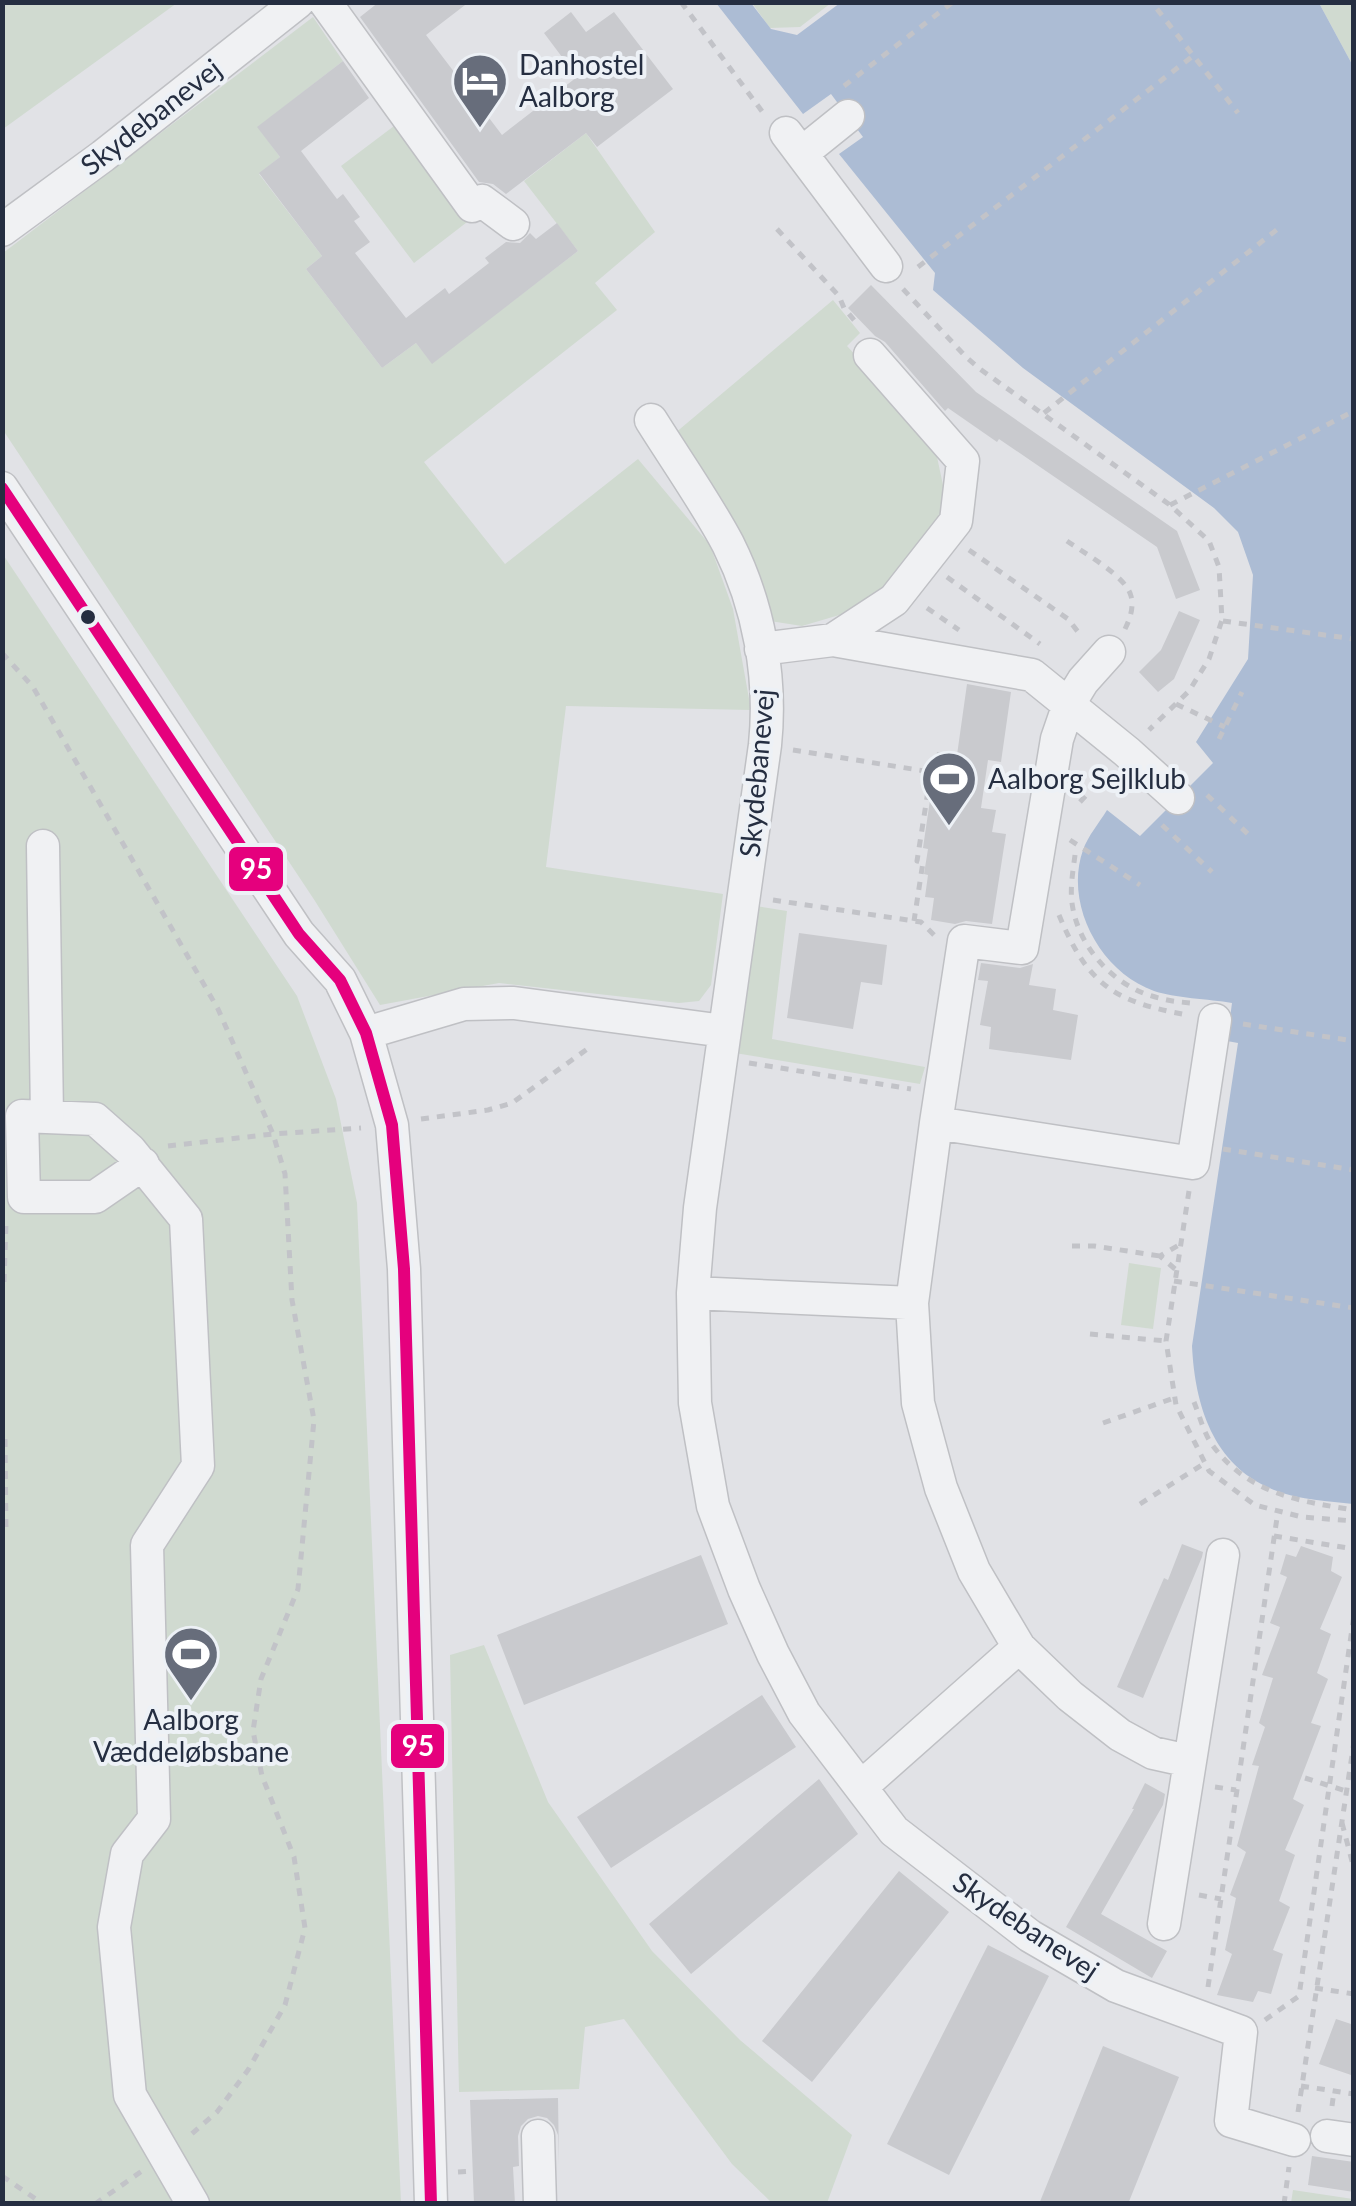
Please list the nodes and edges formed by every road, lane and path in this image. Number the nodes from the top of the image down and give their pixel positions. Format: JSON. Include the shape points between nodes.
{"nodes":[{"id":1,"x":298,"y":2,"type":"edge"},
{"id":2,"x":326,"y":2,"type":"edge"},
{"id":3,"x":681,"y":2,"type":"edge"},
{"id":4,"x":952,"y":2,"type":"edge"},
{"id":5,"x":1156,"y":10,"type":"dead end"},
{"id":6,"x":1194,"y":56,"type":"junction"},
{"id":7,"x":846,"y":101,"type":"joint"},
{"id":8,"x":1238,"y":112,"type":"dead end"},
{"id":9,"x":794,"y":143,"type":"junction"},
{"id":10,"x":513,"y":224,"type":"dead end"},
{"id":11,"x":1279,"y":228,"type":"dead end"},
{"id":12,"x":777,"y":229,"type":"dead end"},
{"id":13,"x":2,"y":230,"type":"edge"},
{"id":14,"x":900,"y":268,"type":"joint"},
{"id":15,"x":870,"y":355,"type":"joint"},
{"id":16,"x":1354,"y":411,"type":"edge"},
{"id":17,"x":1044,"y":413,"type":"dead end"},
{"id":18,"x":651,"y":420,"type":"dead end"},
{"id":19,"x":2,"y":488,"type":"edge"},
{"id":20,"x":1170,"y":505,"type":"dead end"},
{"id":21,"x":946,"y":534,"type":"junction"},
{"id":22,"x":1068,"y":541,"type":"dead end"},
{"id":23,"x":947,"y":577,"type":"dead end"},
{"id":24,"x":902,"y":590,"type":"junction"},
{"id":25,"x":1068,"y":619,"type":"dead end"},
{"id":26,"x":1222,"y":620,"type":"dead end"},
{"id":27,"x":965,"y":634,"type":"dead end"},
{"id":28,"x":1354,"y":639,"type":"edge"},
{"id":29,"x":833,"y":640,"type":"junction"},
{"id":30,"x":1039,"y":643,"type":"dead end"},
{"id":31,"x":762,"y":649,"type":"junction"},
{"id":32,"x":1110,"y":652,"type":"joint"},
{"id":33,"x":1242,"y":692,"type":"dead end"},
{"id":34,"x":1069,"y":704,"type":"junction"},
{"id":35,"x":1176,"y":704,"type":"dead end"},
{"id":36,"x":1224,"y":728,"type":"junction"},
{"id":37,"x":1219,"y":739,"type":"dead end"},
{"id":38,"x":765,"y":745,"type":"junction"},
{"id":39,"x":1181,"y":804,"type":"junction"},
{"id":40,"x":1059,"y":832,"type":"dead end"},
{"id":41,"x":1249,"y":836,"type":"dead end"},
{"id":42,"x":44,"y":846,"type":"dead end"},
{"id":43,"x":1075,"y":855,"type":"dead end"},
{"id":44,"x":1212,"y":872,"type":"dead end"},
{"id":45,"x":1140,"y":885,"type":"dead end"},
{"id":46,"x":745,"y":896,"type":"junction"},
{"id":47,"x":914,"y":921,"type":"junction"},
{"id":48,"x":964,"y":940,"type":"junction"},
{"id":49,"x":1218,"y":1020,"type":"junction"},
{"id":50,"x":366,"y":1033,"type":"junction"},
{"id":51,"x":1354,"y":1041,"type":"edge"},
{"id":52,"x":602,"y":1044,"type":"dead end"},
{"id":53,"x":722,"y":1045,"type":"junction"},
{"id":54,"x":938,"y":1108,"type":"junction"},
{"id":55,"x":47,"y":1117,"type":"junction"},
{"id":56,"x":392,"y":1124,"type":"junction"},
{"id":57,"x":1194,"y":1154,"type":"junction"},
{"id":58,"x":136,"y":1157,"type":"junction"},
{"id":59,"x":1354,"y":1170,"type":"edge"},
{"id":60,"x":24,"y":1197,"type":"junction"},
{"id":61,"x":1072,"y":1246,"type":"dead end"},
{"id":62,"x":1179,"y":1246,"type":"junction"},
{"id":63,"x":1160,"y":1256,"type":"junction"},
{"id":64,"x":1176,"y":1270,"type":"junction"},
{"id":65,"x":1174,"y":1281,"type":"junction"},
{"id":66,"x":4,"y":1282,"type":"edge"},
{"id":67,"x":693,"y":1293,"type":"junction"},
{"id":68,"x":912,"y":1304,"type":"junction"},
{"id":69,"x":1354,"y":1308,"type":"edge"},
{"id":70,"x":1090,"y":1334,"type":"dead end"},
{"id":71,"x":1166,"y":1341,"type":"junction"},
{"id":72,"x":1174,"y":1398,"type":"junction"},
{"id":73,"x":1194,"y":1402,"type":"dead end"},
{"id":74,"x":1104,"y":1423,"type":"dead end"},
{"id":75,"x":5,"y":1439,"type":"edge"},
{"id":76,"x":1205,"y":1463,"type":"junction"},
{"id":77,"x":1140,"y":1504,"type":"dead end"},
{"id":78,"x":1278,"y":1510,"type":"junction"},
{"id":79,"x":1354,"y":1510,"type":"edge"},
{"id":80,"x":1354,"y":1521,"type":"edge"},
{"id":81,"x":6,"y":1535,"type":"dead end"},
{"id":82,"x":1274,"y":1536,"type":"junction"},
{"id":83,"x":1354,"y":1549,"type":"edge"},
{"id":84,"x":1223,"y":1555,"type":"dead end"},
{"id":85,"x":1354,"y":1614,"type":"edge"},
{"id":86,"x":1019,"y":1647,"type":"junction"},
{"id":87,"x":1354,"y":1742,"type":"edge"},
{"id":88,"x":1189,"y":1761,"type":"junction"},
{"id":89,"x":1306,"y":1778,"type":"dead end"},
{"id":90,"x":1329,"y":1786,"type":"junction"},
{"id":91,"x":860,"y":1788,"type":"junction"},
{"id":92,"x":1346,"y":1791,"type":"junction"},
{"id":93,"x":1342,"y":1820,"type":"junction"},
{"id":94,"x":1354,"y":1869,"type":"edge"},
{"id":95,"x":1164,"y":1924,"type":"dead end"},
{"id":96,"x":1315,"y":1988,"type":"junction"},
{"id":97,"x":1354,"y":1994,"type":"edge"},
{"id":98,"x":1203,"y":2018,"type":"junction"},
{"id":99,"x":1242,"y":2032,"type":"junction"},
{"id":100,"x":1301,"y":2086,"type":"junction"},
{"id":101,"x":1354,"y":2094,"type":"edge"},
{"id":102,"x":538,"y":2136,"type":"dead end"},
{"id":103,"x":1294,"y":2140,"type":"junction"},
{"id":104,"x":2,"y":2176,"type":"edge"},
{"id":105,"x":43,"y":2204,"type":"edge"},
{"id":106,"x":193,"y":2204,"type":"edge"},
{"id":107,"x":431,"y":2204,"type":"edge"},
{"id":108,"x":540,"y":2204,"type":"edge"},
{"id":109,"x":1284,"y":2204,"type":"edge"}],
"edges":[{"from":1,"to":13,"type":"street","name":"Skydebanevej"},
{"from":2,"to":10,"type":"street","via":[[472,206],[482,201]]},
{"from":3,"to":9,"type":"path","via":[[777,132]]},
{"from":4,"to":7,"type":"path"},
{"from":5,"to":6,"type":"path"},
{"from":6,"to":8,"type":"path"},
{"from":6,"to":14,"type":"path"},
{"from":7,"to":9,"type":"street"},
{"from":9,"to":14,"type":"street"},
{"from":11,"to":17,"type":"path"},
{"from":12,"to":15,"type":"path","via":[[839,296],[862,329]]},
{"from":15,"to":21,"type":"street","via":[[964,461],[956,521]]},
{"from":16,"to":20,"type":"path"},
{"from":18,"to":31,"type":"street","name":"Skydebanevej","via":[[728,544]]},
{"from":19,"to":50,"type":"street","via":[[299,934],[340,980]]},
{"from":21,"to":24,"type":"street"},
{"from":21,"to":25,"type":"path"},
{"from":22,"to":32,"type":"path","via":[[1128,588],[1130,618]]},
{"from":23,"to":30,"type":"path"},
{"from":24,"to":27,"type":"path"},
{"from":24,"to":29,"type":"street"},
{"from":26,"to":28,"type":"path"},
{"from":29,"to":31,"type":"street"},
{"from":29,"to":34,"type":"street","via":[[1032,675]]},
{"from":31,"to":38,"type":"street","name":"Skydebanevej"},
{"from":32,"to":34,"type":"street"},
{"from":33,"to":36,"type":"path"},
{"from":34,"to":39,"type":"street"},
{"from":34,"to":48,"type":"street","via":[[1022,948]]},
{"from":35,"to":36,"type":"path"},
{"from":36,"to":37,"type":"path"},
{"from":38,"to":46,"type":"street","name":"Skydebanevej"},
{"from":38,"to":47,"type":"path","via":[[930,772]]},
{"from":39,"to":41,"type":"path"},
{"from":39,"to":44,"type":"path"},
{"from":40,"to":45,"type":"path"},
{"from":42,"to":55,"type":"street"},
{"from":43,"to":49,"type":"path","via":[[1072,905],[1080,931],[1106,969],[1157,998],[1224,1008]]},
{"from":46,"to":47,"type":"path"},
{"from":46,"to":53,"type":"street","name":"Skydebanevej"},
{"from":47,"to":48,"type":"path","via":[[933,935]]},
{"from":48,"to":54,"type":"street"},
{"from":49,"to":51,"type":"path"},
{"from":49,"to":57,"type":"street"},
{"from":50,"to":53,"type":"street","via":[[464,1004],[514,1004]]},
{"from":50,"to":56,"type":"street"},
{"from":52,"to":56,"type":"path","via":[[588,1047],[512,1104]]},
{"from":53,"to":54,"type":"path"},
{"from":53,"to":67,"type":"street","name":"Skydebanevej"},
{"from":54,"to":57,"type":"street"},
{"from":54,"to":68,"type":"street"},
{"from":55,"to":58,"type":"street","via":[[95,1119]]},
{"from":55,"to":60,"type":"street","via":[[22,1116]]},
{"from":56,"to":58,"type":"path","via":[[274,1134]]},
{"from":56,"to":107,"type":"street","via":[[404,1269]]},
{"from":57,"to":59,"type":"path"},
{"from":57,"to":62,"type":"path"},
{"from":58,"to":60,"type":"street","via":[[94,1197]]},
{"from":58,"to":106,"type":"street","via":[[186,1219],[198,1466],[147,1545],[154,1819],[127,1854],[114,1927],[130,2095]]},
{"from":60,"to":66,"type":"path","via":[[7,1202]]},
{"from":61,"to":63,"type":"path"},
{"from":62,"to":63,"type":"path"},
{"from":62,"to":64,"type":"path"},
{"from":63,"to":64,"type":"path"},
{"from":64,"to":65,"type":"path"},
{"from":65,"to":69,"type":"path"},
{"from":65,"to":71,"type":"path"},
{"from":67,"to":68,"type":"street"},
{"from":67,"to":91,"type":"street","name":"Skydebanevej","via":[[696,1404],[714,1506],[744,1589],[798,1702]]},
{"from":68,"to":86,"type":"street","via":[[918,1403],[941,1488],[974,1570]]},
{"from":70,"to":71,"type":"path"},
{"from":71,"to":72,"type":"path"},
{"from":72,"to":74,"type":"path"},
{"from":72,"to":76,"type":"path"},
{"from":73,"to":79,"type":"path","via":[[1211,1443],[1237,1472],[1274,1494]]},
{"from":75,"to":81,"type":"path"},
{"from":76,"to":77,"type":"path"},
{"from":76,"to":78,"type":"path","via":[[1256,1505]]},
{"from":78,"to":80,"type":"path"},
{"from":78,"to":82,"type":"path"},
{"from":82,"to":83,"type":"path"},
{"from":82,"to":98,"type":"path"},
{"from":84,"to":88,"type":"street"},
{"from":85,"to":90,"type":"path"},
{"from":86,"to":88,"type":"street","via":[[1120,1735],[1152,1753]]},
{"from":86,"to":91,"type":"street"},
{"from":87,"to":92,"type":"path"},
{"from":88,"to":95,"type":"street"},
{"from":89,"to":90,"type":"path"},
{"from":90,"to":92,"type":"path"},
{"from":90,"to":99,"type":"path","via":[[1299,1996]]},
{"from":91,"to":98,"type":"street","name":"Skydebanevej","via":[[894,1831],[1030,1936],[1116,1986]]},
{"from":92,"to":93,"type":"path"},
{"from":93,"to":94,"type":"path"},
{"from":93,"to":96,"type":"path"},
{"from":96,"to":97,"type":"path"},
{"from":96,"to":100,"type":"path"},
{"from":98,"to":99,"type":"street","name":"Skydebanevej"},
{"from":99,"to":103,"type":"street","via":[[1231,2121]]},
{"from":100,"to":101,"type":"path"},
{"from":100,"to":103,"type":"path"},
{"from":102,"to":108,"type":"street"},
{"from":103,"to":109,"type":"path"},
{"from":104,"to":105,"type":"path"}]}
